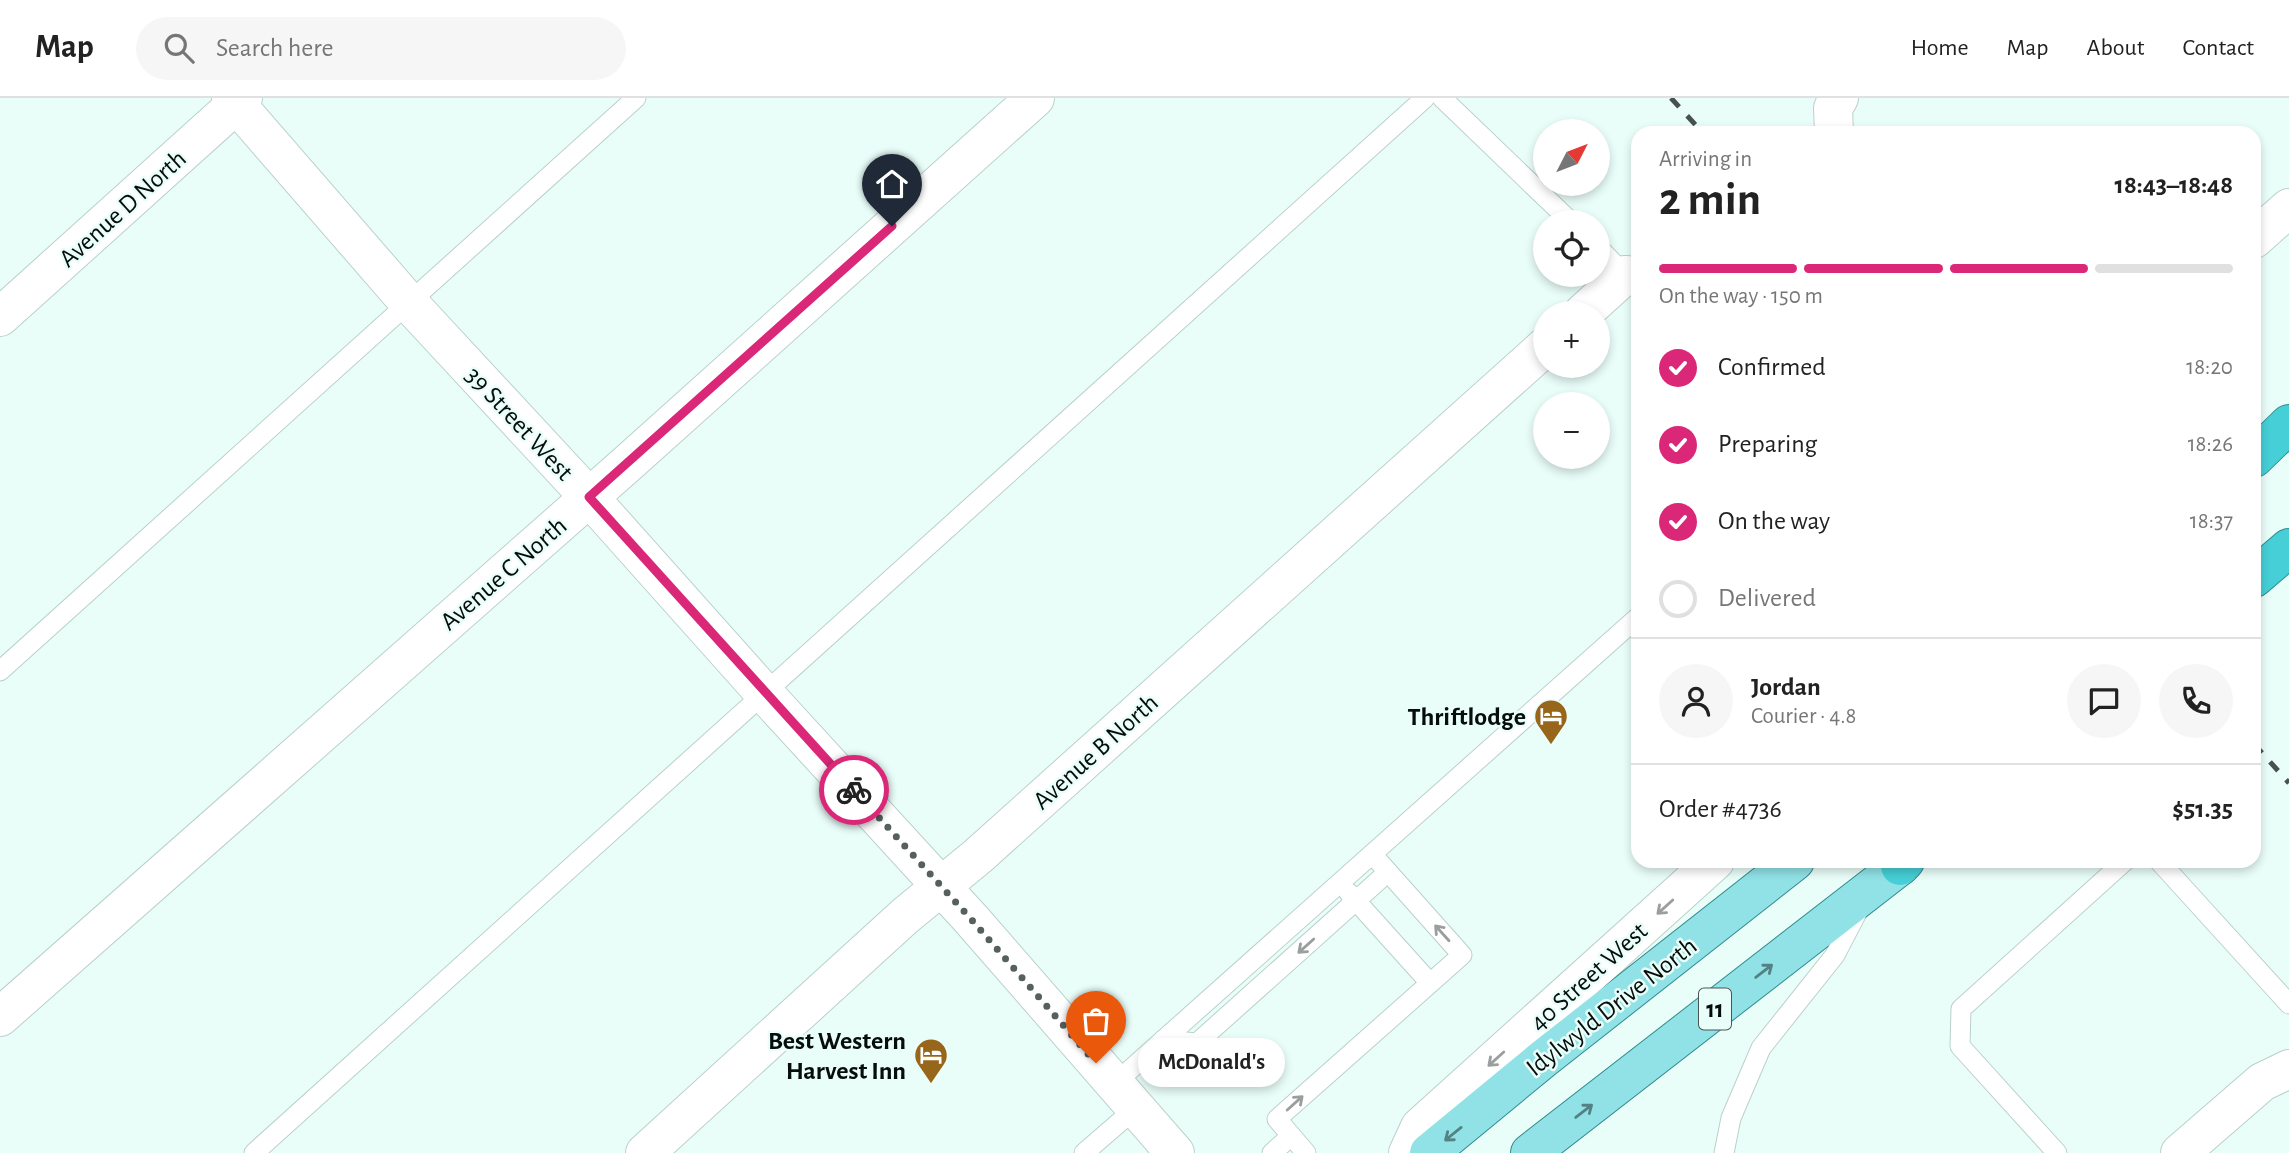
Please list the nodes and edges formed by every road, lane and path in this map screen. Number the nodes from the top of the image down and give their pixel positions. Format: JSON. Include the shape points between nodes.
{"nodes":[{"id":1,"x":636,"y":98,"type":"edge"},
{"id":2,"x":1035,"y":98,"type":"edge"},
{"id":3,"x":1425,"y":98,"type":"edge"},
{"id":4,"x":1442,"y":98,"type":"edge"},
{"id":5,"x":237,"y":100,"type":"edge"},
{"id":6,"x":2289,"y":208,"type":"edge"},
{"id":7,"x":1559,"y":210,"type":"edge"},
{"id":8,"x":2261,"y":233,"type":"edge"},
{"id":9,"x":1610,"y":257,"type":"edge"},
{"id":10,"x":1631,"y":274,"type":"edge"},
{"id":11,"x":1631,"y":276,"type":"edge"},
{"id":12,"x":1598,"y":301,"type":"edge"},
{"id":13,"x":409,"y":303,"type":"junction"},
{"id":14,"x":0,"y":317,"type":"edge"},
{"id":15,"x":1533,"y":358,"type":"edge"},
{"id":16,"x":2289,"y":424,"type":"edge"},
{"id":17,"x":2289,"y":444,"type":"edge"},
{"id":18,"x":2261,"y":451,"type":"edge"},
{"id":19,"x":2261,"y":468,"type":"edge"},
{"id":20,"x":589,"y":497,"type":"junction"},
{"id":21,"x":1631,"y":623,"type":"edge"},
{"id":22,"x":0,"y":671,"type":"edge"},
{"id":23,"x":764,"y":693,"type":"junction"},
{"id":24,"x":1372,"y":854,"type":"junction"},
{"id":25,"x":1707,"y":868,"type":"edge"},
{"id":26,"x":1786,"y":868,"type":"edge"},
{"id":27,"x":1897,"y":868,"type":"edge"},
{"id":28,"x":2117,"y":868,"type":"edge"},
{"id":29,"x":2165,"y":868,"type":"edge"},
{"id":30,"x":1388,"y":872,"type":"junction"},
{"id":31,"x":1340,"y":883,"type":"junction"},
{"id":32,"x":943,"y":887,"type":"junction"},
{"id":33,"x":1870,"y":889,"type":"junction"},
{"id":34,"x":1356,"y":901,"type":"junction"},
{"id":35,"x":1430,"y":984,"type":"junction"},
{"id":36,"x":2289,"y":1004,"type":"edge"},
{"id":37,"x":0,"y":1017,"type":"edge"},
{"id":38,"x":1163,"y":1040,"type":"junction"},
{"id":39,"x":2289,"y":1069,"type":"edge"},
{"id":40,"x":1125,"y":1096,"type":"junction"},
{"id":41,"x":1291,"y":1136,"type":"junction"},
{"id":42,"x":254,"y":1153,"type":"edge"},
{"id":43,"x":645,"y":1153,"type":"edge"},
{"id":44,"x":1084,"y":1153,"type":"edge"},
{"id":45,"x":1175,"y":1153,"type":"edge"},
{"id":46,"x":1272,"y":1153,"type":"edge"},
{"id":47,"x":1306,"y":1153,"type":"edge"},
{"id":48,"x":1408,"y":1153,"type":"edge"},
{"id":49,"x":1429,"y":1153,"type":"edge"},
{"id":50,"x":1530,"y":1153,"type":"edge"},
{"id":51,"x":1724,"y":1153,"type":"edge"},
{"id":52,"x":2057,"y":1153,"type":"edge"},
{"id":53,"x":2180,"y":1153,"type":"edge"}],
"edges":[{"from":1,"to":13,"type":"lane"},
{"from":2,"to":20,"type":"street","name":"Avenue C North"},
{"from":3,"to":23,"type":"lane"},
{"from":4,"to":7,"type":"lane"},
{"from":5,"to":13,"type":"street","name":"39 Street West"},
{"from":5,"to":14,"type":"street","name":"Avenue D North"},
{"from":6,"to":8,"type":"street"},
{"from":9,"to":10,"type":"lane"},
{"from":11,"to":12,"type":"street"},
{"from":13,"to":20,"type":"street","name":"39 Street West"},
{"from":13,"to":22,"type":"lane"},
{"from":15,"to":32,"type":"street","name":"Avenue B North"},
{"from":16,"to":18,"type":"highway"},
{"from":17,"to":19,"type":"highway"},
{"from":20,"to":23,"type":"street","name":"39 Street West"},
{"from":20,"to":37,"type":"street","name":"Avenue C North"},
{"from":21,"to":24,"type":"lane"},
{"from":23,"to":32,"type":"street","name":"39 Street West"},
{"from":23,"to":42,"type":"lane"},
{"from":24,"to":30,"type":"lane"},
{"from":24,"to":31,"type":"lane"},
{"from":25,"to":48,"type":"street","name":"40 Street West","one_way":true,"via":[[1420,1127]]},
{"from":26,"to":49,"type":"main road","name":"Idylwyld Drive North","one_way":true},
{"from":27,"to":33,"type":"main road","number":"11"},
{"from":28,"to":52,"type":"lane","via":[[1961,1009],[1960,1046]]},
{"from":29,"to":36,"type":"lane"},
{"from":30,"to":34,"type":"lane"},
{"from":35,"to":30,"type":"lane","one_way":true,"via":[[1462,955]]},
{"from":31,"to":34,"type":"lane"},
{"from":31,"to":38,"type":"lane"},
{"from":32,"to":40,"type":"street","name":"39 Street West"},
{"from":32,"to":43,"type":"street","name":"Avenue B North","via":[[905,916]]},
{"from":50,"to":33,"type":"main road","number":"11","one_way":true},
{"from":33,"to":51,"type":"lane","via":[[1835,955],[1761,1048],[1731,1118]]},
{"from":34,"to":35,"type":"lane"},
{"from":34,"to":38,"type":"lane","one_way":true,"via":[[1197,1043]]},
{"from":41,"to":35,"type":"lane","one_way":true,"via":[[1277,1119]]},
{"from":38,"to":40,"type":"lane"},
{"from":39,"to":53,"type":"street","via":[[2262,1082]]},
{"from":40,"to":44,"type":"lane"},
{"from":40,"to":45,"type":"street","name":"39 Street West"},
{"from":41,"to":46,"type":"lane"},
{"from":41,"to":47,"type":"lane"}]}
